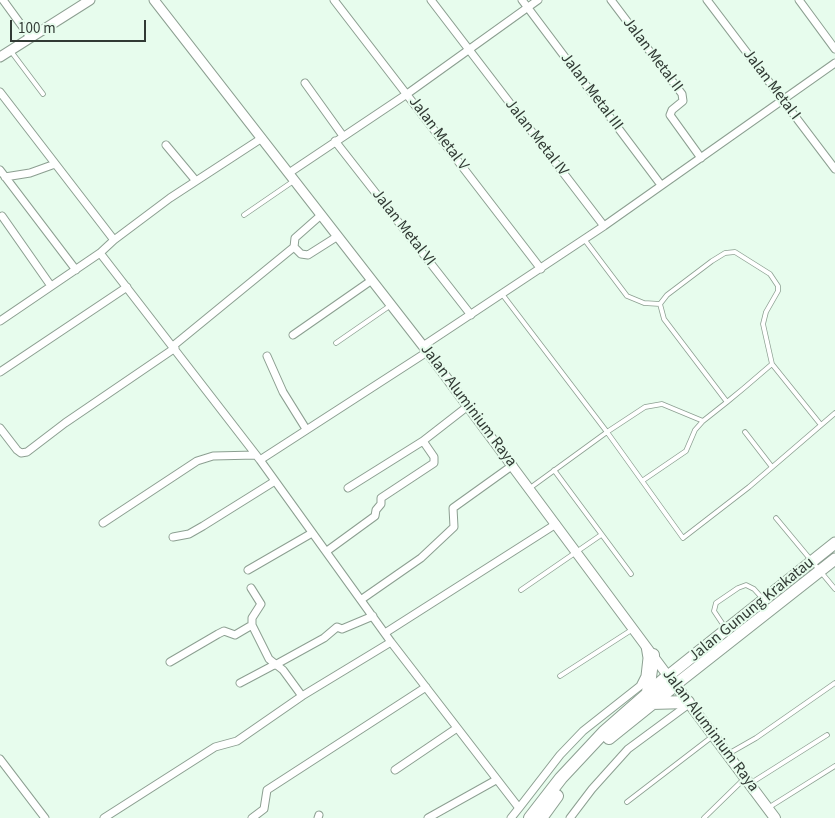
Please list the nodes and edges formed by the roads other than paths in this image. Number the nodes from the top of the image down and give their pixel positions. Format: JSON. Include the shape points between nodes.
{"nodes":[{"id":1,"x":3,"y":0,"type":"edge"},
{"id":2,"x":90,"y":0,"type":"edge"},
{"id":3,"x":154,"y":0,"type":"edge"},
{"id":4,"x":334,"y":0,"type":"edge"},
{"id":5,"x":431,"y":0,"type":"edge"},
{"id":6,"x":522,"y":0,"type":"edge"},
{"id":7,"x":538,"y":0,"type":"edge"},
{"id":8,"x":611,"y":0,"type":"edge"},
{"id":9,"x":707,"y":0,"type":"edge"},
{"id":10,"x":799,"y":0,"type":"edge"},
{"id":11,"x":528,"y":8,"type":"junction"},
{"id":12,"x":30,"y":37,"type":"junction"},
{"id":13,"x":835,"y":49,"type":"edge"},
{"id":14,"x":10,"y":50,"type":"junction"},
{"id":15,"x":469,"y":50,"type":"junction"},
{"id":16,"x":0,"y":57,"type":"edge"},
{"id":17,"x":835,"y":62,"type":"edge"},
{"id":18,"x":305,"y":83,"type":"dead end"},
{"id":19,"x":0,"y":92,"type":"edge"},
{"id":20,"x":43,"y":94,"type":"dead end"},
{"id":21,"x":407,"y":94,"type":"junction"},
{"id":22,"x":782,"y":100,"type":"junction"},
{"id":23,"x":343,"y":136,"type":"junction"},
{"id":24,"x":262,"y":138,"type":"junction"},
{"id":25,"x":335,"y":141,"type":"junction"},
{"id":26,"x":166,"y":145,"type":"dead end"},
{"id":27,"x":701,"y":158,"type":"junction"},
{"id":28,"x":55,"y":164,"type":"junction"},
{"id":29,"x":835,"y":169,"type":"edge"},
{"id":30,"x":0,"y":170,"type":"edge"},
{"id":31,"x":292,"y":176,"type":"junction"},
{"id":32,"x":5,"y":177,"type":"junction"},
{"id":33,"x":196,"y":180,"type":"junction"},
{"id":34,"x":661,"y":185,"type":"junction"},
{"id":35,"x":244,"y":215,"type":"dead end"},
{"id":36,"x":322,"y":215,"type":"junction"},
{"id":37,"x":2,"y":216,"type":"dead end"},
{"id":38,"x":604,"y":226,"type":"junction"},
{"id":39,"x":338,"y":236,"type":"junction"},
{"id":40,"x":584,"y":239,"type":"junction"},
{"id":41,"x":114,"y":240,"type":"junction"},
{"id":42,"x":294,"y":247,"type":"junction"},
{"id":43,"x":100,"y":253,"type":"junction"},
{"id":44,"x":541,"y":269,"type":"junction"},
{"id":45,"x":76,"y":270,"type":"junction"},
{"id":46,"x":372,"y":280,"type":"junction"},
{"id":47,"x":51,"y":286,"type":"junction"},
{"id":48,"x":127,"y":287,"type":"junction"},
{"id":49,"x":502,"y":294,"type":"junction"},
{"id":50,"x":660,"y":304,"type":"junction"},
{"id":51,"x":391,"y":305,"type":"junction"},
{"id":52,"x":470,"y":315,"type":"junction"},
{"id":53,"x":0,"y":321,"type":"edge"},
{"id":54,"x":293,"y":335,"type":"dead end"},
{"id":55,"x":336,"y":343,"type":"dead end"},
{"id":56,"x":174,"y":347,"type":"junction"},
{"id":57,"x":425,"y":349,"type":"junction"},
{"id":58,"x":266,"y":356,"type":"dead end"},
{"id":59,"x":772,"y":364,"type":"junction"},
{"id":60,"x":0,"y":372,"type":"edge"},
{"id":61,"x":727,"y":402,"type":"junction"},
{"id":62,"x":468,"y":406,"type":"junction"},
{"id":63,"x":835,"y":413,"type":"edge"},
{"id":64,"x":703,"y":421,"type":"junction"},
{"id":65,"x":821,"y":425,"type":"junction"},
{"id":66,"x":0,"y":428,"type":"edge"},
{"id":67,"x":306,"y":429,"type":"junction"},
{"id":68,"x":607,"y":432,"type":"junction"},
{"id":69,"x":745,"y":432,"type":"dead end"},
{"id":70,"x":423,"y":441,"type":"junction"},
{"id":71,"x":258,"y":458,"type":"junction"},
{"id":72,"x":512,"y":466,"type":"junction"},
{"id":73,"x":772,"y":467,"type":"junction"},
{"id":74,"x":554,"y":470,"type":"junction"},
{"id":75,"x":275,"y":481,"type":"junction"},
{"id":76,"x":642,"y":481,"type":"junction"},
{"id":77,"x":348,"y":488,"type":"dead end"},
{"id":78,"x":529,"y":488,"type":"junction"},
{"id":79,"x":776,"y":518,"type":"dead end"},
{"id":80,"x":103,"y":523,"type":"dead end"},
{"id":81,"x":556,"y":524,"type":"junction"},
{"id":82,"x":312,"y":533,"type":"junction"},
{"id":83,"x":601,"y":535,"type":"junction"},
{"id":84,"x":173,"y":537,"type":"dead end"},
{"id":85,"x":835,"y":543,"type":"edge"},
{"id":86,"x":327,"y":552,"type":"junction"},
{"id":87,"x":577,"y":553,"type":"junction"},
{"id":88,"x":835,"y":559,"type":"edge"},
{"id":89,"x":816,"y":566,"type":"junction"},
{"id":90,"x":248,"y":570,"type":"dead end"},
{"id":91,"x":631,"y":574,"type":"dead end"},
{"id":92,"x":834,"y":587,"type":"edge"},
{"id":93,"x":251,"y":588,"type":"dead end"},
{"id":94,"x":520,"y":590,"type":"dead end"},
{"id":95,"x":362,"y":599,"type":"junction"},
{"id":96,"x":764,"y":601,"type":"junction"},
{"id":97,"x":373,"y":616,"type":"junction"},
{"id":98,"x":252,"y":625,"type":"junction"},
{"id":99,"x":633,"y":629,"type":"junction"},
{"id":100,"x":728,"y":631,"type":"junction"},
{"id":101,"x":385,"y":633,"type":"junction"},
{"id":102,"x":391,"y":642,"type":"junction"},
{"id":103,"x":644,"y":644,"type":"junction"},
{"id":104,"x":653,"y":655,"type":"junction"},
{"id":105,"x":170,"y":662,"type":"dead end"},
{"id":106,"x":275,"y":665,"type":"junction"},
{"id":107,"x":560,"y":676,"type":"dead end"},
{"id":108,"x":672,"y":680,"type":"junction"},
{"id":109,"x":240,"y":683,"type":"dead end"},
{"id":110,"x":835,"y":684,"type":"edge"},
{"id":111,"x":426,"y":687,"type":"junction"},
{"id":112,"x":302,"y":696,"type":"junction"},
{"id":113,"x":649,"y":698,"type":"junction"},
{"id":114,"x":689,"y":703,"type":"junction"},
{"id":115,"x":457,"y":728,"type":"junction"},
{"id":116,"x":827,"y":735,"type":"dead end"},
{"id":117,"x":713,"y":736,"type":"junction"},
{"id":118,"x":728,"y":754,"type":"junction"},
{"id":119,"x":0,"y":759,"type":"edge"},
{"id":120,"x":835,"y":766,"type":"edge"},
{"id":121,"x":395,"y":770,"type":"dead end"},
{"id":122,"x":496,"y":780,"type":"junction"},
{"id":123,"x":747,"y":781,"type":"junction"},
{"id":124,"x":627,"y":802,"type":"dead end"},
{"id":125,"x":518,"y":808,"type":"junction"},
{"id":126,"x":768,"y":808,"type":"junction"},
{"id":127,"x":45,"y":818,"type":"edge"},
{"id":128,"x":104,"y":818,"type":"edge"},
{"id":129,"x":252,"y":818,"type":"edge"},
{"id":130,"x":428,"y":818,"type":"edge"},
{"id":131,"x":511,"y":818,"type":"edge"},
{"id":132,"x":530,"y":818,"type":"edge"},
{"id":133,"x":542,"y":818,"type":"edge"},
{"id":134,"x":570,"y":818,"type":"edge"},
{"id":135,"x":704,"y":818,"type":"edge"},
{"id":136,"x":776,"y":818,"type":"edge"}],
"edges":[{"from":1,"to":12,"type":"street"},
{"from":2,"to":12,"type":"street"},
{"from":3,"to":24,"type":"street","name":"Jalan Aluminium Raya"},
{"from":4,"to":21,"type":"street","name":"Jalan Metal V"},
{"from":5,"to":15,"type":"street","name":"Jalan Metal IV"},
{"from":6,"to":11,"type":"street","name":"Jalan Metal III"},
{"from":7,"to":11,"type":"street"},
{"from":8,"to":27,"type":"street","name":"Jalan Metal II","via":[[682,94],[683,101],[670,115]]},
{"from":9,"to":22,"type":"street","name":"Jalan Metal I"},
{"from":10,"to":13,"type":"street"},
{"from":11,"to":15,"type":"street"},
{"from":11,"to":34,"type":"street","name":"Jalan Metal III"},
{"from":12,"to":14,"type":"street"},
{"from":14,"to":16,"type":"street"},
{"from":14,"to":20,"type":"lane"},
{"from":15,"to":21,"type":"street"},
{"from":15,"to":38,"type":"street","name":"Jalan Metal IV"},
{"from":17,"to":22,"type":"street"},
{"from":18,"to":23,"type":"street"},
{"from":19,"to":28,"type":"street"},
{"from":21,"to":23,"type":"street"},
{"from":21,"to":44,"type":"street","name":"Jalan Metal V"},
{"from":22,"to":27,"type":"street"},
{"from":22,"to":29,"type":"street","name":"Jalan Metal I"},
{"from":23,"to":25,"type":"street"},
{"from":24,"to":31,"type":"street","name":"Jalan Aluminium Raya"},
{"from":24,"to":33,"type":"street"},
{"from":25,"to":31,"type":"street"},
{"from":25,"to":52,"type":"street","name":"Jalan Metal VI"},
{"from":26,"to":33,"type":"street"},
{"from":27,"to":34,"type":"street"},
{"from":28,"to":32,"type":"street","via":[[30,174]]},
{"from":28,"to":41,"type":"street"},
{"from":30,"to":32,"type":"street"},
{"from":31,"to":35,"type":"lane"},
{"from":31,"to":36,"type":"street","name":"Jalan Aluminium Raya"},
{"from":32,"to":45,"type":"street"},
{"from":33,"to":41,"type":"street"},
{"from":34,"to":38,"type":"street"},
{"from":36,"to":39,"type":"street","name":"Jalan Aluminium Raya"},
{"from":36,"to":42,"type":"street","via":[[295,238]]},
{"from":37,"to":47,"type":"street"},
{"from":38,"to":40,"type":"street"},
{"from":39,"to":42,"type":"street","via":[[308,255],[301,254]]},
{"from":39,"to":46,"type":"street","name":"Jalan Aluminium Raya"},
{"from":40,"to":44,"type":"street"},
{"from":40,"to":50,"type":"lane","via":[[627,296],[644,303]]},
{"from":41,"to":43,"type":"street"},
{"from":42,"to":56,"type":"street"},
{"from":43,"to":45,"type":"street"},
{"from":43,"to":48,"type":"street"},
{"from":44,"to":49,"type":"street"},
{"from":45,"to":47,"type":"street"},
{"from":46,"to":51,"type":"street","name":"Jalan Aluminium Raya"},
{"from":46,"to":54,"type":"street"},
{"from":47,"to":53,"type":"street"},
{"from":48,"to":56,"type":"street"},
{"from":48,"to":60,"type":"street"},
{"from":49,"to":52,"type":"street"},
{"from":49,"to":68,"type":"lane"},
{"from":50,"to":59,"type":"lane","via":[[712,261],[730,252],[738,252],[770,274],[778,286],[763,324]]},
{"from":50,"to":61,"type":"lane","via":[[664,319]]},
{"from":51,"to":55,"type":"lane"},
{"from":51,"to":57,"type":"street","name":"Jalan Aluminium Raya"},
{"from":52,"to":57,"type":"street"},
{"from":56,"to":66,"type":"street","via":[[27,452],[21,453]]},
{"from":56,"to":71,"type":"street"},
{"from":57,"to":62,"type":"street","name":"Jalan Aluminium Raya"},
{"from":57,"to":67,"type":"street"},
{"from":58,"to":67,"type":"street"},
{"from":59,"to":61,"type":"lane"},
{"from":59,"to":65,"type":"lane"},
{"from":61,"to":64,"type":"lane"},
{"from":62,"to":70,"type":"street"},
{"from":62,"to":72,"type":"street","name":"Jalan Aluminium Raya"},
{"from":63,"to":65,"type":"lane"},
{"from":64,"to":68,"type":"lane","via":[[657,404],[645,407]]},
{"from":64,"to":76,"type":"lane","via":[[695,430],[686,451]]},
{"from":65,"to":73,"type":"lane"},
{"from":67,"to":71,"type":"street"},
{"from":68,"to":74,"type":"lane"},
{"from":68,"to":76,"type":"lane"},
{"from":69,"to":73,"type":"lane"},
{"from":70,"to":77,"type":"street"},
{"from":70,"to":86,"type":"street","via":[[434,463],[381,497],[373,518]]},
{"from":71,"to":75,"type":"street"},
{"from":71,"to":80,"type":"street","via":[[213,456],[197,461]]},
{"from":72,"to":78,"type":"street","name":"Jalan Aluminium Raya"},
{"from":72,"to":95,"type":"street","via":[[453,508],[454,527],[421,558]]},
{"from":73,"to":76,"type":"lane","via":[[683,538]]},
{"from":74,"to":78,"type":"lane"},
{"from":74,"to":83,"type":"lane"},
{"from":75,"to":82,"type":"street"},
{"from":75,"to":84,"type":"street","via":[[198,529]]},
{"from":78,"to":81,"type":"street","name":"Jalan Aluminium Raya"},
{"from":79,"to":89,"type":"lane"},
{"from":81,"to":87,"type":"street","name":"Jalan Aluminium Raya"},
{"from":81,"to":101,"type":"street"},
{"from":82,"to":86,"type":"street"},
{"from":82,"to":90,"type":"street"},
{"from":83,"to":87,"type":"lane"},
{"from":83,"to":91,"type":"lane"},
{"from":85,"to":89,"type":"highway","name":"Jalan Gunung Krakatau"},
{"from":86,"to":95,"type":"street"},
{"from":87,"to":94,"type":"lane"},
{"from":87,"to":99,"type":"street","name":"Jalan Aluminium Raya"},
{"from":88,"to":89,"type":"highway","name":"Jalan Gunung Krakatau"},
{"from":89,"to":92,"type":"lane"},
{"from":89,"to":96,"type":"highway","name":"Jalan Gunung Krakatau"},
{"from":89,"to":108,"type":"highway","name":"Jalan Gunung Krakatau"},
{"from":93,"to":98,"type":"street","via":[[261,604],[252,618]]},
{"from":95,"to":97,"type":"street"},
{"from":96,"to":100,"type":"highway","name":"Jalan Gunung Krakatau"},
{"from":96,"to":100,"type":"lane","via":[[754,589],[746,586],[716,603],[714,612]]},
{"from":97,"to":101,"type":"street"},
{"from":97,"to":106,"type":"street","via":[[342,629],[337,627],[324,638]]},
{"from":98,"to":105,"type":"street","via":[[235,635],[224,631]]},
{"from":98,"to":106,"type":"street"},
{"from":99,"to":103,"type":"street","name":"Jalan Aluminium Raya"},
{"from":99,"to":107,"type":"lane"},
{"from":100,"to":108,"type":"highway","name":"Jalan Gunung Krakatau"},
{"from":101,"to":102,"type":"street"},
{"from":102,"to":111,"type":"street"},
{"from":102,"to":112,"type":"street"},
{"from":103,"to":104,"type":"street","name":"Jalan Aluminium Raya"},
{"from":103,"to":125,"type":"street","via":[[646,666],[640,686],[583,731],[538,780]]},
{"from":104,"to":108,"type":"street","name":"Jalan Aluminium Raya"},
{"from":104,"to":113,"type":"highway"},
{"from":106,"to":109,"type":"street"},
{"from":106,"to":112,"type":"street","via":[[283,670]]},
{"from":108,"to":113,"type":"highway"},
{"from":108,"to":114,"type":"main road","name":"Jalan Aluminium Raya"},
{"from":110,"to":118,"type":"lane"},
{"from":111,"to":115,"type":"street"},
{"from":111,"to":129,"type":"street","via":[[267,790],[264,809]]},
{"from":112,"to":128,"type":"street","via":[[238,742],[215,747]]},
{"from":113,"to":114,"type":"highway"},
{"from":113,"to":132,"type":"highway","via":[[588,748]]},
{"from":113,"to":133,"type":"highway","via":[[592,754]]},
{"from":114,"to":117,"type":"main road","name":"Jalan Aluminium Raya"},
{"from":114,"to":134,"type":"street","via":[[628,749]]},
{"from":115,"to":121,"type":"street"},
{"from":115,"to":122,"type":"street"},
{"from":116,"to":123,"type":"lane"},
{"from":117,"to":118,"type":"main road","name":"Jalan Aluminium Raya"},
{"from":117,"to":124,"type":"lane"},
{"from":118,"to":123,"type":"main road","name":"Jalan Aluminium Raya"},
{"from":119,"to":127,"type":"street"},
{"from":120,"to":126,"type":"lane"},
{"from":122,"to":125,"type":"street"},
{"from":122,"to":130,"type":"street"},
{"from":123,"to":126,"type":"main road","name":"Jalan Aluminium Raya"},
{"from":123,"to":135,"type":"lane"},
{"from":125,"to":131,"type":"street"},
{"from":126,"to":136,"type":"main road","name":"Jalan Aluminium Raya"}]}
